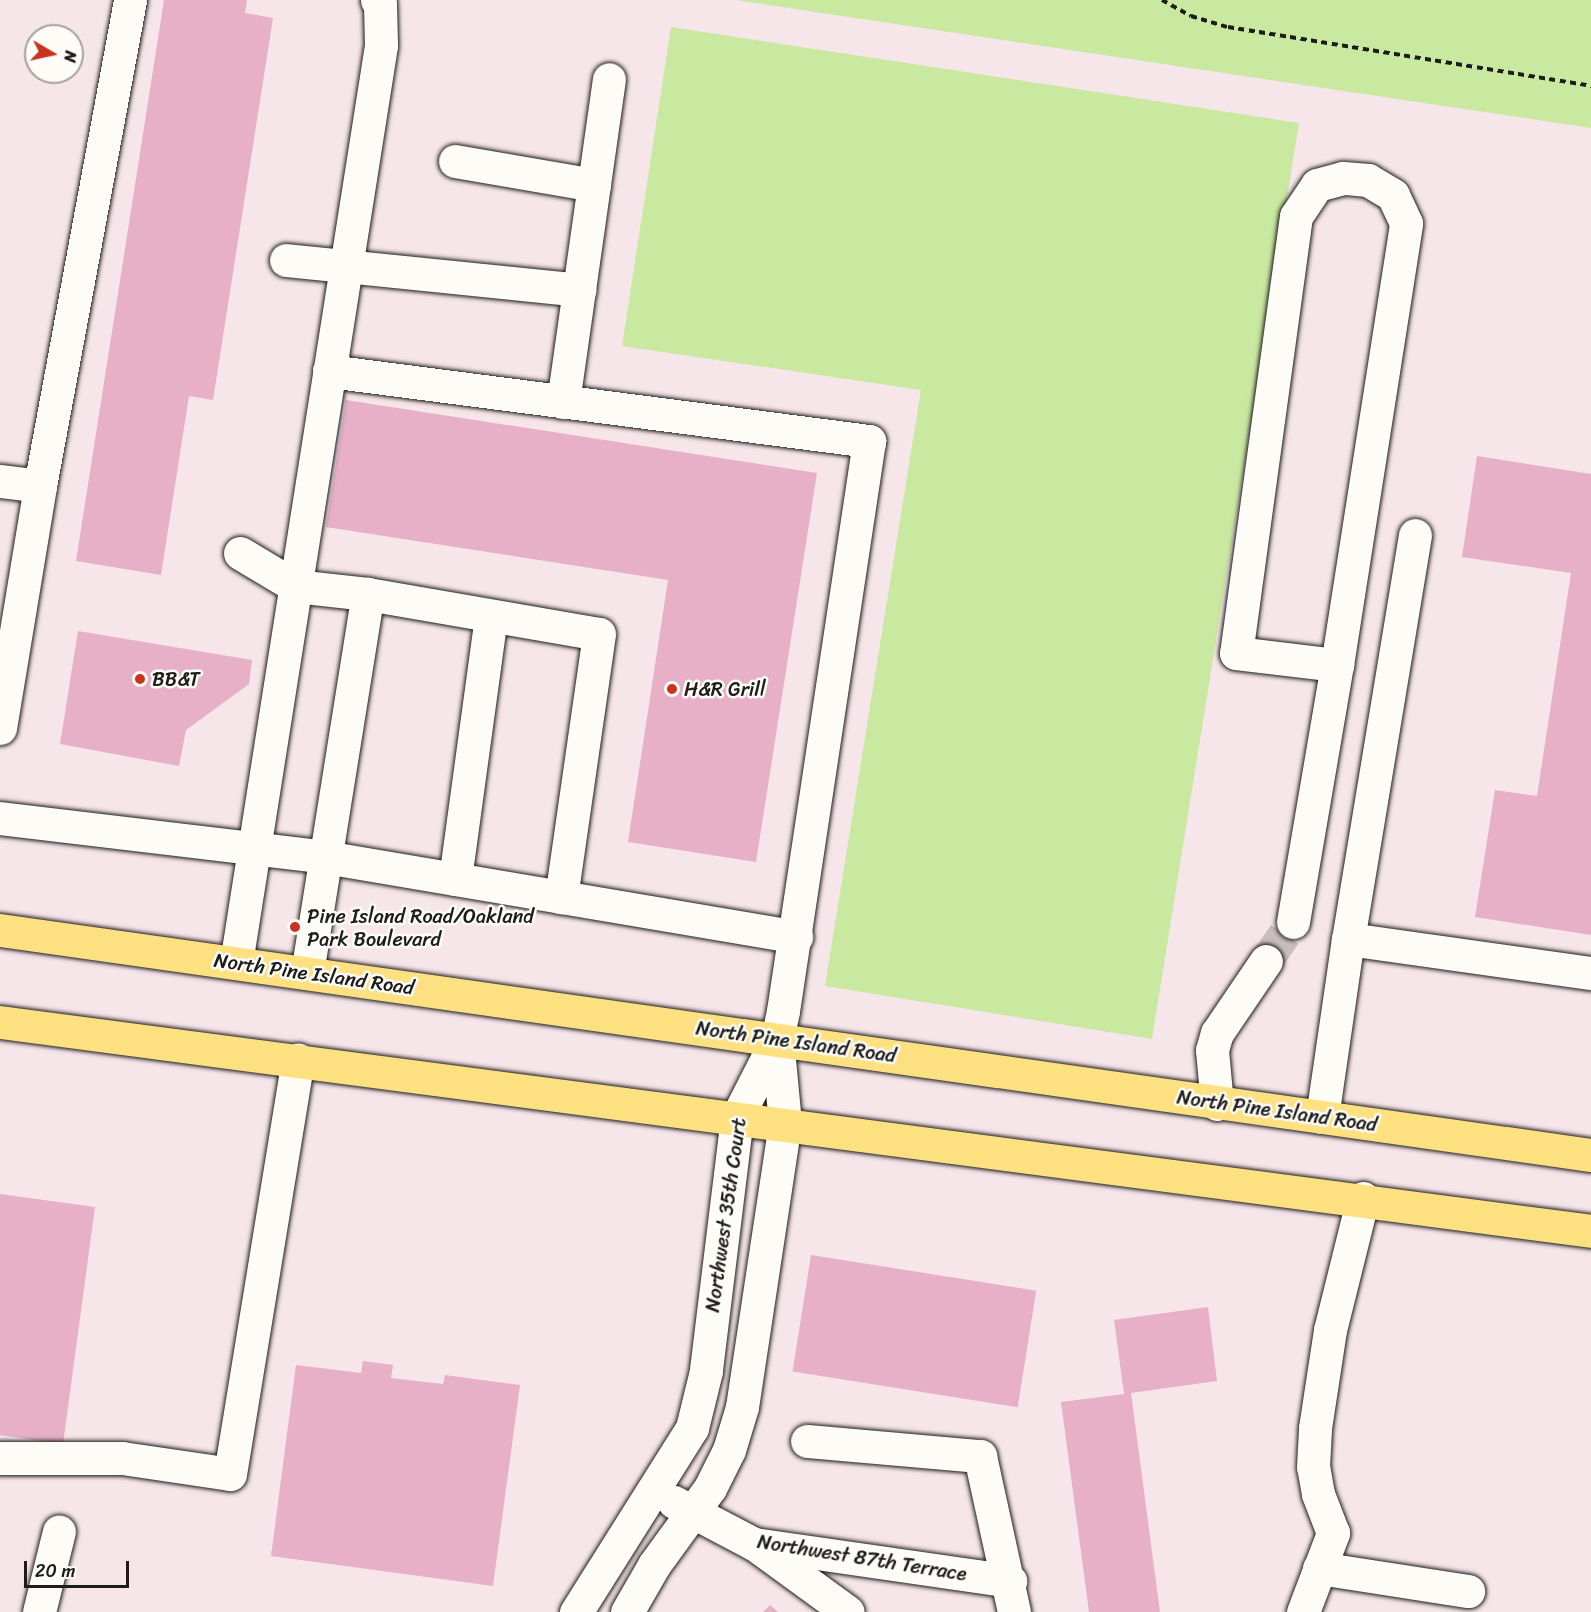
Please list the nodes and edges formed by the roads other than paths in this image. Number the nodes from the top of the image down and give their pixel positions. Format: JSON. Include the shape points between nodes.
{"nodes":[{"id":1,"x":130,"y":0,"type":"edge"},
{"id":2,"x":377,"y":0,"type":"edge"},
{"id":3,"x":609,"y":79,"type":"dead end"},
{"id":4,"x":455,"y":160,"type":"dead end"},
{"id":5,"x":594,"y":185,"type":"junction"},
{"id":6,"x":286,"y":260,"type":"dead end"},
{"id":7,"x":346,"y":267,"type":"junction"},
{"id":8,"x":579,"y":290,"type":"junction"},
{"id":9,"x":329,"y":371,"type":"junction"},
{"id":10,"x":563,"y":402,"type":"junction"},
{"id":11,"x":0,"y":481,"type":"edge"},
{"id":12,"x":40,"y":486,"type":"junction"},
{"id":13,"x":1415,"y":535,"type":"dead end"},
{"id":14,"x":240,"y":553,"type":"dead end"},
{"id":15,"x":295,"y":586,"type":"junction"},
{"id":16,"x":368,"y":594,"type":"junction"},
{"id":17,"x":491,"y":615,"type":"junction"},
{"id":18,"x":1337,"y":664,"type":"junction"},
{"id":19,"x":0,"y":728,"type":"edge"},
{"id":20,"x":0,"y":818,"type":"edge"},
{"id":21,"x":254,"y":849,"type":"junction"},
{"id":22,"x":325,"y":857,"type":"junction"},
{"id":23,"x":455,"y":879,"type":"junction"},
{"id":24,"x":561,"y":897,"type":"junction"},
{"id":25,"x":1293,"y":922,"type":"tunnel mouth"},
{"id":26,"x":0,"y":930,"type":"edge"},
{"id":27,"x":796,"y":937,"type":"junction"},
{"id":28,"x":1348,"y":939,"type":"junction"},
{"id":29,"x":1266,"y":961,"type":"tunnel mouth"},
{"id":30,"x":236,"y":963,"type":"junction"},
{"id":31,"x":307,"y":973,"type":"junction"},
{"id":32,"x":1591,"y":974,"type":"edge"},
{"id":33,"x":0,"y":1022,"type":"edge"},
{"id":34,"x":777,"y":1039,"type":"junction"},
{"id":35,"x":298,"y":1060,"type":"junction"},
{"id":36,"x":1216,"y":1104,"type":"junction"},
{"id":37,"x":737,"y":1117,"type":"junction"},
{"id":38,"x":1322,"y":1117,"type":"junction"},
{"id":39,"x":785,"y":1123,"type":"junction"},
{"id":40,"x":1591,"y":1155,"type":"edge"},
{"id":41,"x":1363,"y":1198,"type":"junction"},
{"id":42,"x":1591,"y":1231,"type":"edge"},
{"id":43,"x":807,"y":1441,"type":"dead end"},
{"id":44,"x":0,"y":1458,"type":"edge"},
{"id":45,"x":655,"y":1490,"type":"junction"},
{"id":46,"x":691,"y":1514,"type":"junction"},
{"id":47,"x":59,"y":1531,"type":"dead end"},
{"id":48,"x":754,"y":1544,"type":"junction"},
{"id":49,"x":1319,"y":1568,"type":"junction"},
{"id":50,"x":1468,"y":1591,"type":"dead end"},
{"id":51,"x":1012,"y":1596,"type":"edge"},
{"id":52,"x":39,"y":1612,"type":"edge"},
{"id":53,"x":576,"y":1612,"type":"edge"},
{"id":54,"x":627,"y":1612,"type":"edge"},
{"id":55,"x":848,"y":1612,"type":"edge"},
{"id":56,"x":1303,"y":1612,"type":"edge"}],
"edges":[{"from":1,"to":12,"type":"street"},
{"from":2,"to":7,"type":"street","via":[[381,45]]},
{"from":3,"to":5,"type":"street"},
{"from":4,"to":5,"type":"street"},
{"from":5,"to":8,"type":"street"},
{"from":6,"to":7,"type":"street"},
{"from":7,"to":8,"type":"street"},
{"from":7,"to":9,"type":"street"},
{"from":8,"to":10,"type":"street"},
{"from":9,"to":10,"type":"street"},
{"from":9,"to":15,"type":"street"},
{"from":10,"to":27,"type":"street","via":[[869,441]]},
{"from":11,"to":12,"type":"street"},
{"from":12,"to":19,"type":"street"},
{"from":13,"to":28,"type":"street"},
{"from":14,"to":15,"type":"street"},
{"from":15,"to":16,"type":"street"},
{"from":15,"to":21,"type":"street"},
{"from":16,"to":17,"type":"street"},
{"from":16,"to":22,"type":"street"},
{"from":17,"to":23,"type":"street"},
{"from":17,"to":24,"type":"street","via":[[599,634]]},
{"from":18,"to":18,"type":"street","via":[[1406,223],[1393,195],[1368,180],[1343,178],[1317,185],[1296,216],[1236,653]]},
{"from":18,"to":25,"type":"street"},
{"from":20,"to":21,"type":"street"},
{"from":21,"to":22,"type":"street"},
{"from":21,"to":30,"type":"street"},
{"from":22,"to":23,"type":"street"},
{"from":22,"to":31,"type":"street"},
{"from":23,"to":24,"type":"street"},
{"from":24,"to":27,"type":"street"},
{"from":26,"to":30,"type":"main road","name":"North Pine Island Road"},
{"from":27,"to":34,"type":"street"},
{"from":28,"to":32,"type":"street"},
{"from":28,"to":38,"type":"street"},
{"from":29,"to":36,"type":"street","via":[[1217,1033],[1212,1050]]},
{"from":30,"to":31,"type":"main road","name":"North Pine Island Road"},
{"from":31,"to":34,"type":"main road","name":"North Pine Island Road"},
{"from":33,"to":35,"type":"main road"},
{"from":34,"to":36,"type":"main road","name":"North Pine Island Road"},
{"from":34,"to":37,"type":"street","name":"Northwest 35th Court"},
{"from":34,"to":39,"type":"street"},
{"from":35,"to":37,"type":"main road"},
{"from":35,"to":44,"type":"street","via":[[230,1474],[122,1458]]},
{"from":36,"to":38,"type":"main road","name":"North Pine Island Road"},
{"from":37,"to":39,"type":"main road"},
{"from":37,"to":45,"type":"street","name":"Northwest 35th Court","via":[[706,1371],[692,1428]]},
{"from":38,"to":40,"type":"main road","name":"North Pine Island Road"},
{"from":39,"to":41,"type":"main road"},
{"from":39,"to":46,"type":"street","via":[[742,1407],[729,1450],[710,1488]]},
{"from":41,"to":42,"type":"main road"},
{"from":41,"to":49,"type":"street","via":[[1330,1330],[1315,1428],[1313,1467],[1318,1494],[1333,1533]]},
{"from":43,"to":51,"type":"street","via":[[980,1456]]},
{"from":45,"to":46,"type":"street","name":"Northwest 87th Terrace"},
{"from":45,"to":53,"type":"street","name":"Northwest 35th Court"},
{"from":46,"to":48,"type":"street","name":"Northwest 87th Terrace"},
{"from":46,"to":54,"type":"street"},
{"from":47,"to":52,"type":"street"},
{"from":48,"to":51,"type":"street","name":"Northwest 87th Terrace"},
{"from":48,"to":55,"type":"street"},
{"from":49,"to":50,"type":"street"},
{"from":49,"to":56,"type":"street"}]}
